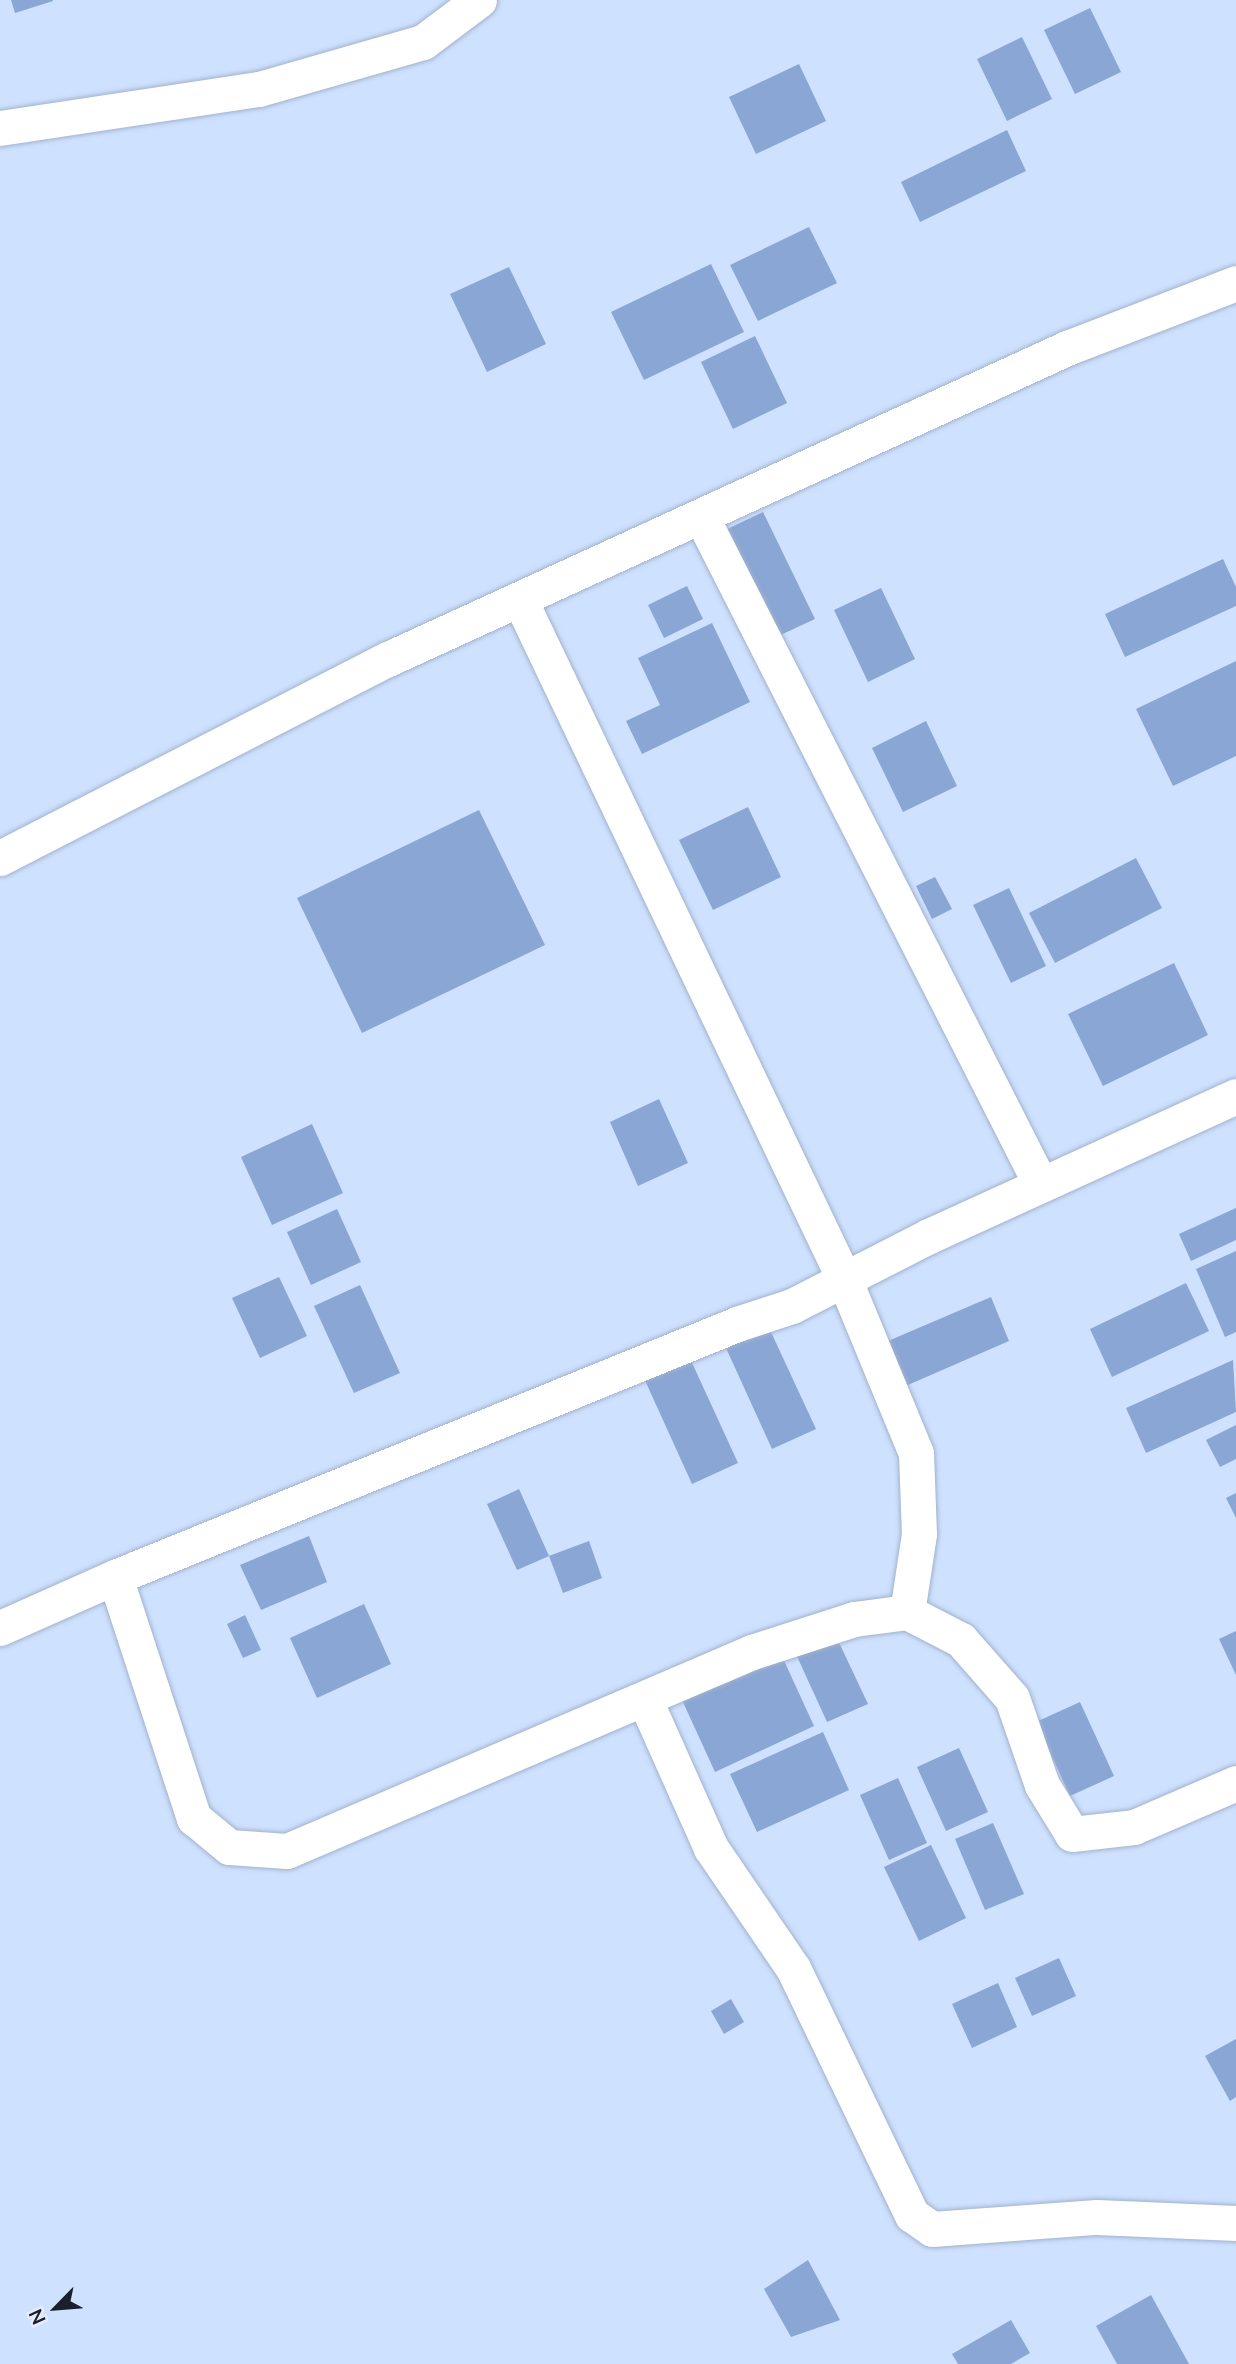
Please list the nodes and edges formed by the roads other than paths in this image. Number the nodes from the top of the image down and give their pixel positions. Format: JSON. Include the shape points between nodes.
{"nodes":[{"id":1,"x":479,"y":0,"type":"edge"},
{"id":2,"x":0,"y":128,"type":"edge"},
{"id":3,"x":1236,"y":283,"type":"edge"},
{"id":4,"x":702,"y":518,"type":"junction"},
{"id":5,"x":521,"y":602,"type":"junction"},
{"id":6,"x":0,"y":858,"type":"edge"},
{"id":7,"x":1236,"y":1096,"type":"edge"},
{"id":8,"x":1041,"y":1185,"type":"junction"},
{"id":9,"x":845,"y":1281,"type":"junction"},
{"id":10,"x":115,"y":1577,"type":"junction"},
{"id":11,"x":907,"y":1612,"type":"junction"},
{"id":12,"x":0,"y":1628,"type":"edge"},
{"id":13,"x":645,"y":1700,"type":"junction"},
{"id":14,"x":1236,"y":1783,"type":"edge"},
{"id":15,"x":1236,"y":2223,"type":"edge"}],
"edges":[{"from":1,"to":2,"type":"street","via":[[423,42],[259,89]]},
{"from":3,"to":4,"type":"street","via":[[1067,348]]},
{"from":4,"to":5,"type":"street"},
{"from":4,"to":8,"type":"street"},
{"from":5,"to":6,"type":"street","via":[[388,659]]},
{"from":5,"to":9,"type":"street"},
{"from":7,"to":8,"type":"street"},
{"from":8,"to":9,"type":"street"},
{"from":9,"to":10,"type":"street"},
{"from":9,"to":11,"type":"street","via":[[916,1454],[919,1534]]},
{"from":10,"to":12,"type":"street"},
{"from":10,"to":13,"type":"street","via":[[194,1818],[229,1847],[286,1850]]},
{"from":11,"to":13,"type":"street","via":[[854,1619],[752,1652]]},
{"from":11,"to":14,"type":"street","via":[[961,1640],[1012,1698],[1042,1785],[1072,1834],[1134,1827]]},
{"from":13,"to":15,"type":"street","via":[[711,1848],[793,1968],[912,2215],[932,2229],[1097,2217]]}]}
